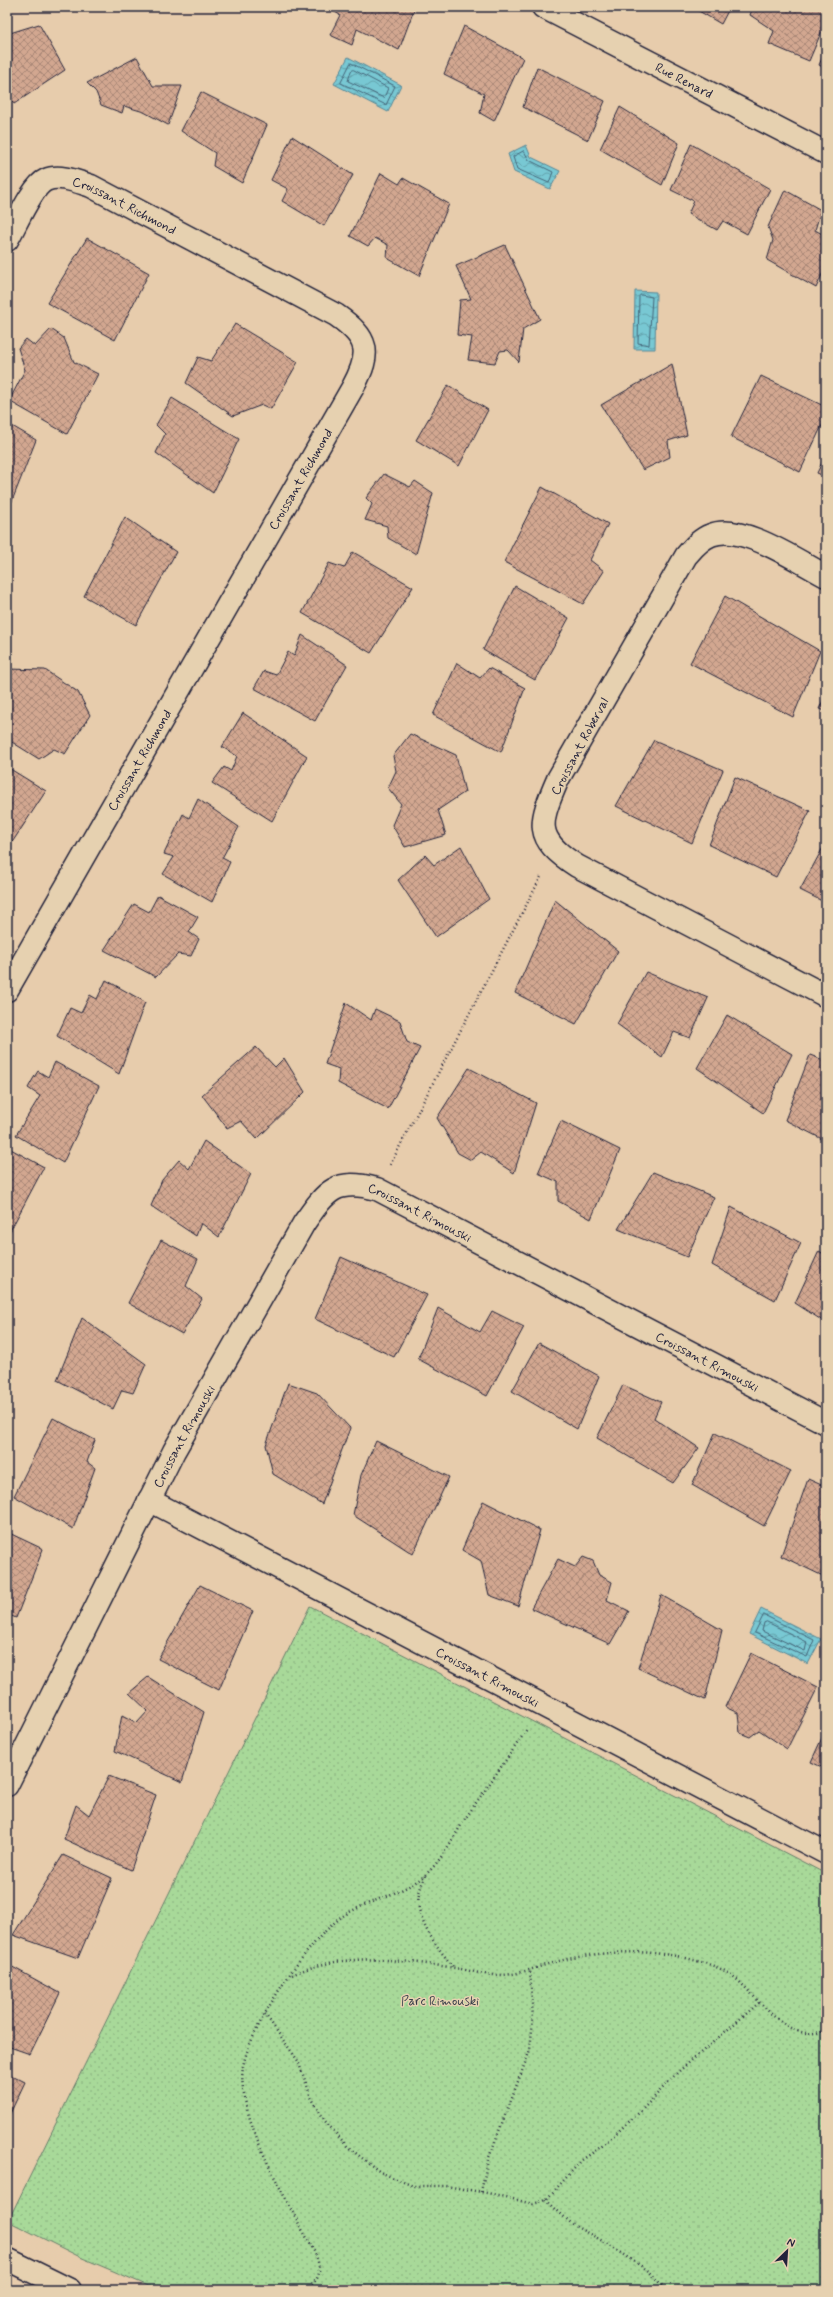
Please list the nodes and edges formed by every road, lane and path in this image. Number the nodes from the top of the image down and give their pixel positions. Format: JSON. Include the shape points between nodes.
{"nodes":[{"id":1,"x":543,"y":7,"type":"edge"},
{"id":2,"x":826,"y":153,"type":"edge"},
{"id":3,"x":7,"y":240,"type":"edge"},
{"id":4,"x":826,"y":576,"type":"edge"},
{"id":5,"x":544,"y":873,"type":"dead end"},
{"id":6,"x":7,"y":990,"type":"edge"},
{"id":7,"x":826,"y":996,"type":"edge"},
{"id":8,"x":389,"y":1166,"type":"dead end"},
{"id":9,"x":826,"y":1423,"type":"edge"},
{"id":10,"x":149,"y":1500,"type":"junction"},
{"id":11,"x":528,"y":1727,"type":"dead end"},
{"id":12,"x":7,"y":1785,"type":"edge"},
{"id":13,"x":826,"y":1853,"type":"edge"},
{"id":14,"x":425,"y":1876,"type":"junction"},
{"id":15,"x":454,"y":1968,"type":"junction"},
{"id":16,"x":530,"y":1970,"type":"junction"},
{"id":17,"x":291,"y":1975,"type":"junction"},
{"id":18,"x":760,"y":2002,"type":"junction"},
{"id":19,"x":265,"y":2014,"type":"junction"},
{"id":20,"x":826,"y":2030,"type":"edge"},
{"id":21,"x":481,"y":2192,"type":"junction"},
{"id":22,"x":546,"y":2200,"type":"junction"},
{"id":23,"x":7,"y":2259,"type":"edge"},
{"id":24,"x":70,"y":2290,"type":"edge"},
{"id":25,"x":306,"y":2290,"type":"edge"},
{"id":26,"x":666,"y":2290,"type":"edge"}],
"edges":[{"from":1,"to":2,"type":"street","name":"Rue Renard"},
{"from":3,"to":6,"type":"street","name":"Croissant Richmond","via":[[37,188],[46,180],[74,180],[91,186],[336,315],[356,331],[366,348],[364,362],[353,387]]},
{"from":4,"to":7,"type":"street","name":"Croissant Roberval","via":[[744,535],[727,532],[711,534],[698,542],[686,556],[558,779],[543,825],[546,839],[556,851],[577,866]]},
{"from":5,"to":8,"type":"path"},
{"from":9,"to":10,"type":"street","name":"Croissant Rimouski","via":[[377,1189],[347,1184],[328,1193],[304,1223],[191,1420]]},
{"from":10,"to":12,"type":"street","name":"Croissant Rimouski"},
{"from":10,"to":13,"type":"street","name":"Croissant Rimouski"},
{"from":11,"to":14,"type":"path"},
{"from":14,"to":15,"type":"path","via":[[418,1895],[421,1915],[430,1936]]},
{"from":14,"to":17,"type":"path","via":[[343,1917],[323,1933]]},
{"from":15,"to":16,"type":"path","via":[[499,1975]]},
{"from":15,"to":17,"type":"path","via":[[412,1962],[351,1960],[317,1965]]},
{"from":16,"to":18,"type":"path","via":[[590,1954],[666,1955],[692,1959],[724,1972]]},
{"from":16,"to":21,"type":"path","via":[[533,2019],[530,2050],[488,2160]]},
{"from":17,"to":19,"type":"path"},
{"from":18,"to":20,"type":"path","via":[[786,2026],[807,2033]]},
{"from":18,"to":22,"type":"path","via":[[678,2072],[641,2111],[602,2146],[582,2160]]},
{"from":19,"to":21,"type":"path","via":[[298,2061],[311,2096],[325,2121],[348,2147],[380,2172],[413,2186],[446,2186]]},
{"from":19,"to":25,"type":"path","via":[[252,2039],[244,2064],[242,2087],[252,2124],[281,2190],[316,2258],[319,2275]]},
{"from":21,"to":22,"type":"path","via":[[533,2204]]},
{"from":22,"to":26,"type":"path","via":[[573,2224],[610,2244],[650,2272]]},
{"from":23,"to":24,"type":"street"}]}
